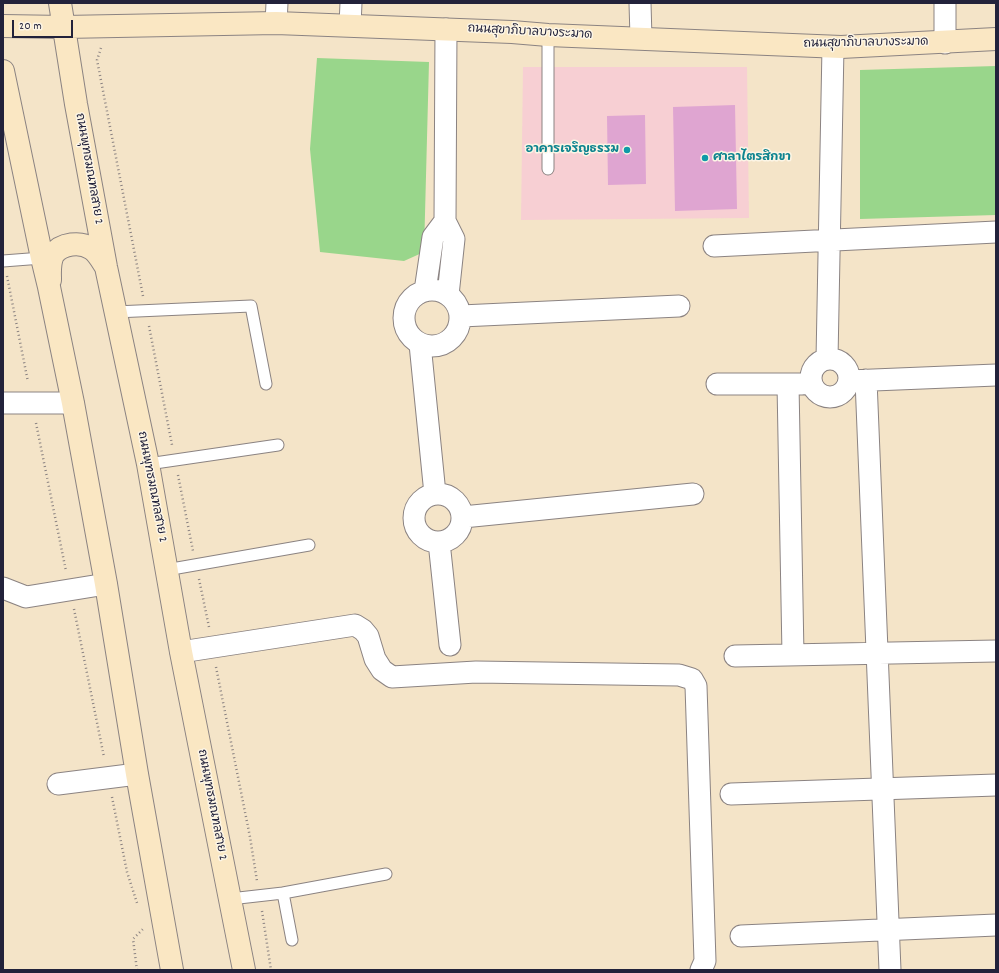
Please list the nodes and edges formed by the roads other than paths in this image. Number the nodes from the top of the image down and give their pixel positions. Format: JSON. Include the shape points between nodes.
{"nodes":[{"id":1,"x":60,"y":3,"type":"edge"},
{"id":2,"x":351,"y":3,"type":"edge"},
{"id":3,"x":640,"y":3,"type":"edge"},
{"id":4,"x":945,"y":3,"type":"edge"},
{"id":5,"x":276,"y":13,"type":"edge"},
{"id":6,"x":3,"y":26,"type":"edge"},
{"id":7,"x":350,"y":26,"type":"junction"},
{"id":8,"x":64,"y":27,"type":"junction"},
{"id":9,"x":446,"y":29,"type":"junction"},
{"id":10,"x":548,"y":35,"type":"junction"},
{"id":11,"x":641,"y":38,"type":"junction"},
{"id":12,"x":996,"y":39,"type":"edge"},
{"id":13,"x":945,"y":42,"type":"junction"},
{"id":14,"x":833,"y":47,"type":"junction"},
{"id":15,"x":3,"y":71,"type":"edge"},
{"id":16,"x":548,"y":169,"type":"dead end"},
{"id":17,"x":445,"y":221,"type":"junction"},
{"id":18,"x":996,"y":232,"type":"edge"},
{"id":19,"x":829,"y":240,"type":"junction"},
{"id":20,"x":714,"y":246,"type":"dead end"},
{"id":21,"x":42,"y":258,"type":"junction"},
{"id":22,"x":3,"y":261,"type":"edge"},
{"id":23,"x":106,"y":267,"type":"junction"},
{"id":24,"x":50,"y":287,"type":"junction"},
{"id":25,"x":425,"y":291,"type":"junction"},
{"id":26,"x":448,"y":295,"type":"junction"},
{"id":27,"x":679,"y":306,"type":"dead end"},
{"id":28,"x":115,"y":312,"type":"junction"},
{"id":29,"x":461,"y":316,"type":"junction"},
{"id":30,"x":420,"y":344,"type":"junction"},
{"id":31,"x":826,"y":359,"type":"junction"},
{"id":32,"x":996,"y":375,"type":"edge"},
{"id":33,"x":858,"y":380,"type":"junction"},
{"id":34,"x":266,"y":384,"type":"dead end"},
{"id":35,"x":717,"y":384,"type":"dead end"},
{"id":36,"x":788,"y":384,"type":"junction"},
{"id":37,"x":811,"y":384,"type":"junction"},
{"id":38,"x":3,"y":403,"type":"edge"},
{"id":39,"x":73,"y":403,"type":"junction"},
{"id":40,"x":278,"y":445,"type":"dead end"},
{"id":41,"x":148,"y":464,"type":"junction"},
{"id":42,"x":435,"y":494,"type":"junction"},
{"id":43,"x":693,"y":494,"type":"dead end"},
{"id":44,"x":463,"y":517,"type":"junction"},
{"id":45,"x":439,"y":542,"type":"junction"},
{"id":46,"x":309,"y":545,"type":"dead end"},
{"id":47,"x":166,"y":570,"type":"junction"},
{"id":48,"x":106,"y":584,"type":"junction"},
{"id":49,"x":3,"y":588,"type":"edge"},
{"id":50,"x":450,"y":645,"type":"dead end"},
{"id":51,"x":996,"y":651,"type":"edge"},
{"id":52,"x":181,"y":652,"type":"junction"},
{"id":53,"x":878,"y":653,"type":"junction"},
{"id":54,"x":793,"y":655,"type":"junction"},
{"id":55,"x":735,"y":656,"type":"dead end"},
{"id":56,"x":137,"y":774,"type":"junction"},
{"id":57,"x":58,"y":784,"type":"dead end"},
{"id":58,"x":996,"y":786,"type":"edge"},
{"id":59,"x":883,"y":789,"type":"junction"},
{"id":60,"x":731,"y":794,"type":"dead end"},
{"id":61,"x":386,"y":874,"type":"dead end"},
{"id":62,"x":283,"y":893,"type":"junction"},
{"id":63,"x":230,"y":899,"type":"junction"},
{"id":64,"x":996,"y":925,"type":"edge"},
{"id":65,"x":889,"y":930,"type":"junction"},
{"id":66,"x":741,"y":936,"type":"dead end"},
{"id":67,"x":292,"y":940,"type":"dead end"},
{"id":68,"x":172,"y":970,"type":"edge"},
{"id":69,"x":244,"y":970,"type":"edge"},
{"id":70,"x":701,"y":970,"type":"edge"},
{"id":71,"x":890,"y":970,"type":"edge"}],
"edges":[{"from":1,"to":8,"type":"main road","name":"ถนนพุทธมณฑลสาย 2"},
{"from":2,"to":7,"type":"street"},
{"from":3,"to":11,"type":"street"},
{"from":4,"to":13,"type":"street"},
{"from":5,"to":7,"type":"main road","name":"ถนนสุขาภิบาลบางระมาด"},
{"from":5,"to":8,"type":"main road","name":"ถนนสุขาภิบาลบางระมาด"},
{"from":6,"to":8,"type":"main road","name":"ถนนสุขาภิบาลบางระมาด"},
{"from":7,"to":9,"type":"main road","name":"ถนนสุขาภิบาลบางระมาด"},
{"from":8,"to":23,"type":"main road","name":"ถนนพุทธมณฑลสาย 2"},
{"from":9,"to":10,"type":"main road","name":"ถนนสุขาภิบาลบางระมาด"},
{"from":9,"to":17,"type":"street"},
{"from":10,"to":11,"type":"main road","name":"ถนนสุขาภิบาลบางระมาด"},
{"from":10,"to":16,"type":"lane"},
{"from":11,"to":14,"type":"main road","name":"ถนนสุขาภิบาลบางระมาด"},
{"from":12,"to":13,"type":"main road","name":"ถนนสุขาภิบาลบางระมาด"},
{"from":13,"to":14,"type":"main road","name":"ถนนสุขาภิบาลบางระมาด"},
{"from":14,"to":19,"type":"street"},
{"from":15,"to":21,"type":"main road"},
{"from":17,"to":25,"type":"street","via":[[433,237]]},
{"from":17,"to":26,"type":"street","via":[[454,239]]},
{"from":18,"to":19,"type":"street"},
{"from":19,"to":20,"type":"street"},
{"from":19,"to":31,"type":"street"},
{"from":21,"to":22,"type":"lane"},
{"from":21,"to":24,"type":"main road"},
{"from":23,"to":24,"type":"main road","via":[[94,250],[84,244],[73,244],[54,254],[50,264]]},
{"from":23,"to":28,"type":"main road","name":"ถนนพุทธมณฑลสาย 2"},
{"from":24,"to":39,"type":"main road"},
{"from":25,"to":26,"type":"street","via":[[437,290]]},
{"from":25,"to":30,"type":"street","via":[[410,300],[404,316],[408,332]]},
{"from":26,"to":29,"type":"street","via":[[457,304]]},
{"from":27,"to":29,"type":"street"},
{"from":28,"to":34,"type":"lane","via":[[251,306]]},
{"from":28,"to":41,"type":"main road","name":"ถนนพุทธมณฑลสาย 2"},
{"from":29,"to":30,"type":"street","via":[[456,334],[449,341],[440,345]]},
{"from":30,"to":42,"type":"street"},
{"from":31,"to":33,"type":"street","via":[[833,358],[843,364],[849,375]]},
{"from":31,"to":37,"type":"street","via":[[815,365]]},
{"from":32,"to":33,"type":"street"},
{"from":33,"to":37,"type":"street","via":[[843,392],[832,396],[820,394]]},
{"from":33,"to":53,"type":"street"},
{"from":35,"to":36,"type":"street"},
{"from":36,"to":37,"type":"street"},
{"from":36,"to":54,"type":"street"},
{"from":38,"to":39,"type":"street"},
{"from":39,"to":48,"type":"main road"},
{"from":40,"to":41,"type":"lane"},
{"from":41,"to":47,"type":"main road","name":"ถนนพุทธมณฑลสาย 2"},
{"from":42,"to":44,"type":"street","via":[[443,494],[457,502]]},
{"from":42,"to":45,"type":"street","via":[[426,497],[420,503],[415,511],[414,520],[423,536]]},
{"from":43,"to":44,"type":"street"},
{"from":44,"to":45,"type":"street","via":[[456,534]]},
{"from":45,"to":50,"type":"street"},
{"from":46,"to":47,"type":"lane"},
{"from":47,"to":52,"type":"main road","name":"ถนนพุทธมณฑลสาย 2"},
{"from":48,"to":49,"type":"street","via":[[26,597]]},
{"from":48,"to":56,"type":"main road"},
{"from":51,"to":53,"type":"street"},
{"from":52,"to":63,"type":"main road","name":"ถนนพุทธมณฑลสาย 2"},
{"from":52,"to":70,"type":"street","via":[[355,626],[368,636],[375,659],[382,670],[392,677],[476,672],[679,675],[692,679],[696,686],[704,961]]},
{"from":53,"to":54,"type":"street"},
{"from":53,"to":59,"type":"street"},
{"from":54,"to":55,"type":"street"},
{"from":56,"to":57,"type":"street"},
{"from":56,"to":68,"type":"main road"},
{"from":58,"to":59,"type":"street"},
{"from":59,"to":60,"type":"street"},
{"from":59,"to":65,"type":"street"},
{"from":61,"to":62,"type":"lane"},
{"from":62,"to":63,"type":"lane"},
{"from":62,"to":67,"type":"lane"},
{"from":63,"to":69,"type":"main road","name":"ถนนพุทธมณฑลสาย 2"},
{"from":64,"to":65,"type":"street"},
{"from":65,"to":66,"type":"street"},
{"from":65,"to":71,"type":"street"}]}
